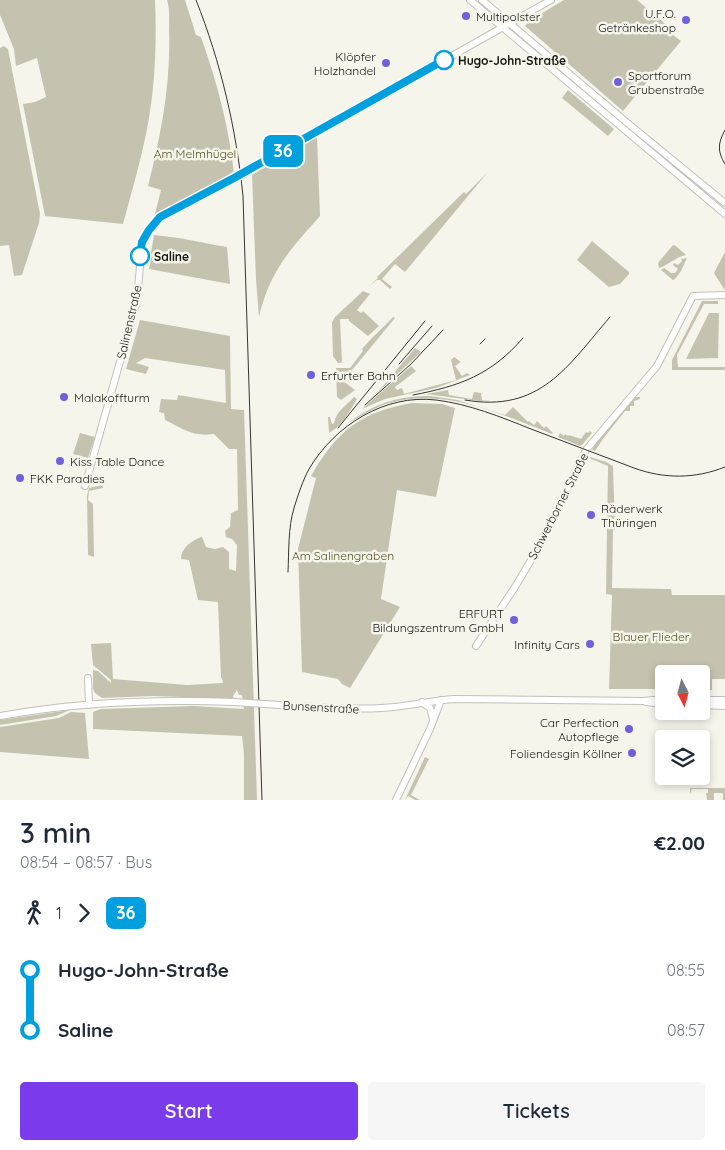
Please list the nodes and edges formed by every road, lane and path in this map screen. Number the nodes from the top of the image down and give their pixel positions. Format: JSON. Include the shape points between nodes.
{"nodes":[{"id":1,"x":470,"y":0,"type":"edge"},
{"id":2,"x":482,"y":0,"type":"edge"},
{"id":3,"x":551,"y":0,"type":"edge"},
{"id":4,"x":510,"y":24,"type":"junction"},
{"id":5,"x":502,"y":28,"type":"junction"},
{"id":6,"x":725,"y":203,"type":"edge"},
{"id":7,"x":725,"y":214,"type":"edge"},
{"id":8,"x":725,"y":295,"type":"edge"},
{"id":9,"x":85,"y":486,"type":"dead end"},
{"id":10,"x":476,"y":646,"type":"dead end"},
{"id":11,"x":88,"y":678,"type":"dead end"},
{"id":12,"x":441,"y":700,"type":"junction"},
{"id":13,"x":655,"y":700,"type":"edge"},
{"id":14,"x":710,"y":700,"type":"edge"},
{"id":15,"x":725,"y":700,"type":"edge"},
{"id":16,"x":643,"y":701,"type":"junction"},
{"id":17,"x":422,"y":702,"type":"junction"},
{"id":18,"x":655,"y":704,"type":"edge"},
{"id":19,"x":89,"y":705,"type":"junction"},
{"id":20,"x":710,"y":705,"type":"edge"},
{"id":21,"x":725,"y":706,"type":"edge"},
{"id":22,"x":0,"y":716,"type":"edge"},
{"id":23,"x":433,"y":720,"type":"junction"},
{"id":24,"x":396,"y":800,"type":"edge"}],
"edges":[{"from":1,"to":5,"type":"main road"},
{"from":2,"to":4,"type":"main road"},
{"from":3,"to":4,"type":"main road","name":"Salinenstraße"},
{"from":4,"to":5,"type":"main road","name":"Salinenstraße"},
{"from":4,"to":6,"type":"main road"},
{"from":5,"to":7,"type":"main road"},
{"from":5,"to":9,"type":"main road","name":"Salinenstraße","via":[[160,217],[142,242],[137,301]]},
{"from":8,"to":10,"type":"main road","name":"Schwerborner Straße","via":[[693,296],[657,366],[586,450],[537,550]]},
{"from":11,"to":19,"type":"main road"},
{"from":12,"to":16,"type":"main road","name":"Bunsenstraße"},
{"from":12,"to":17,"type":"main road","name":"Bunsenstraße"},
{"from":12,"to":23,"type":"main road"},
{"from":13,"to":16,"type":"main road","name":"Bunsenstraße"},
{"from":14,"to":15,"type":"main road"},
{"from":16,"to":18,"type":"main road","name":"Bunsenstraße"},
{"from":17,"to":19,"type":"main road","name":"Bunsenstraße","bridge":true,"via":[[386,708],[158,700]]},
{"from":17,"to":23,"type":"main road","via":[[431,711]]},
{"from":19,"to":22,"type":"main road","name":"Bunsenstraße"},
{"from":20,"to":21,"type":"main road"},
{"from":23,"to":24,"type":"main road"}]}
